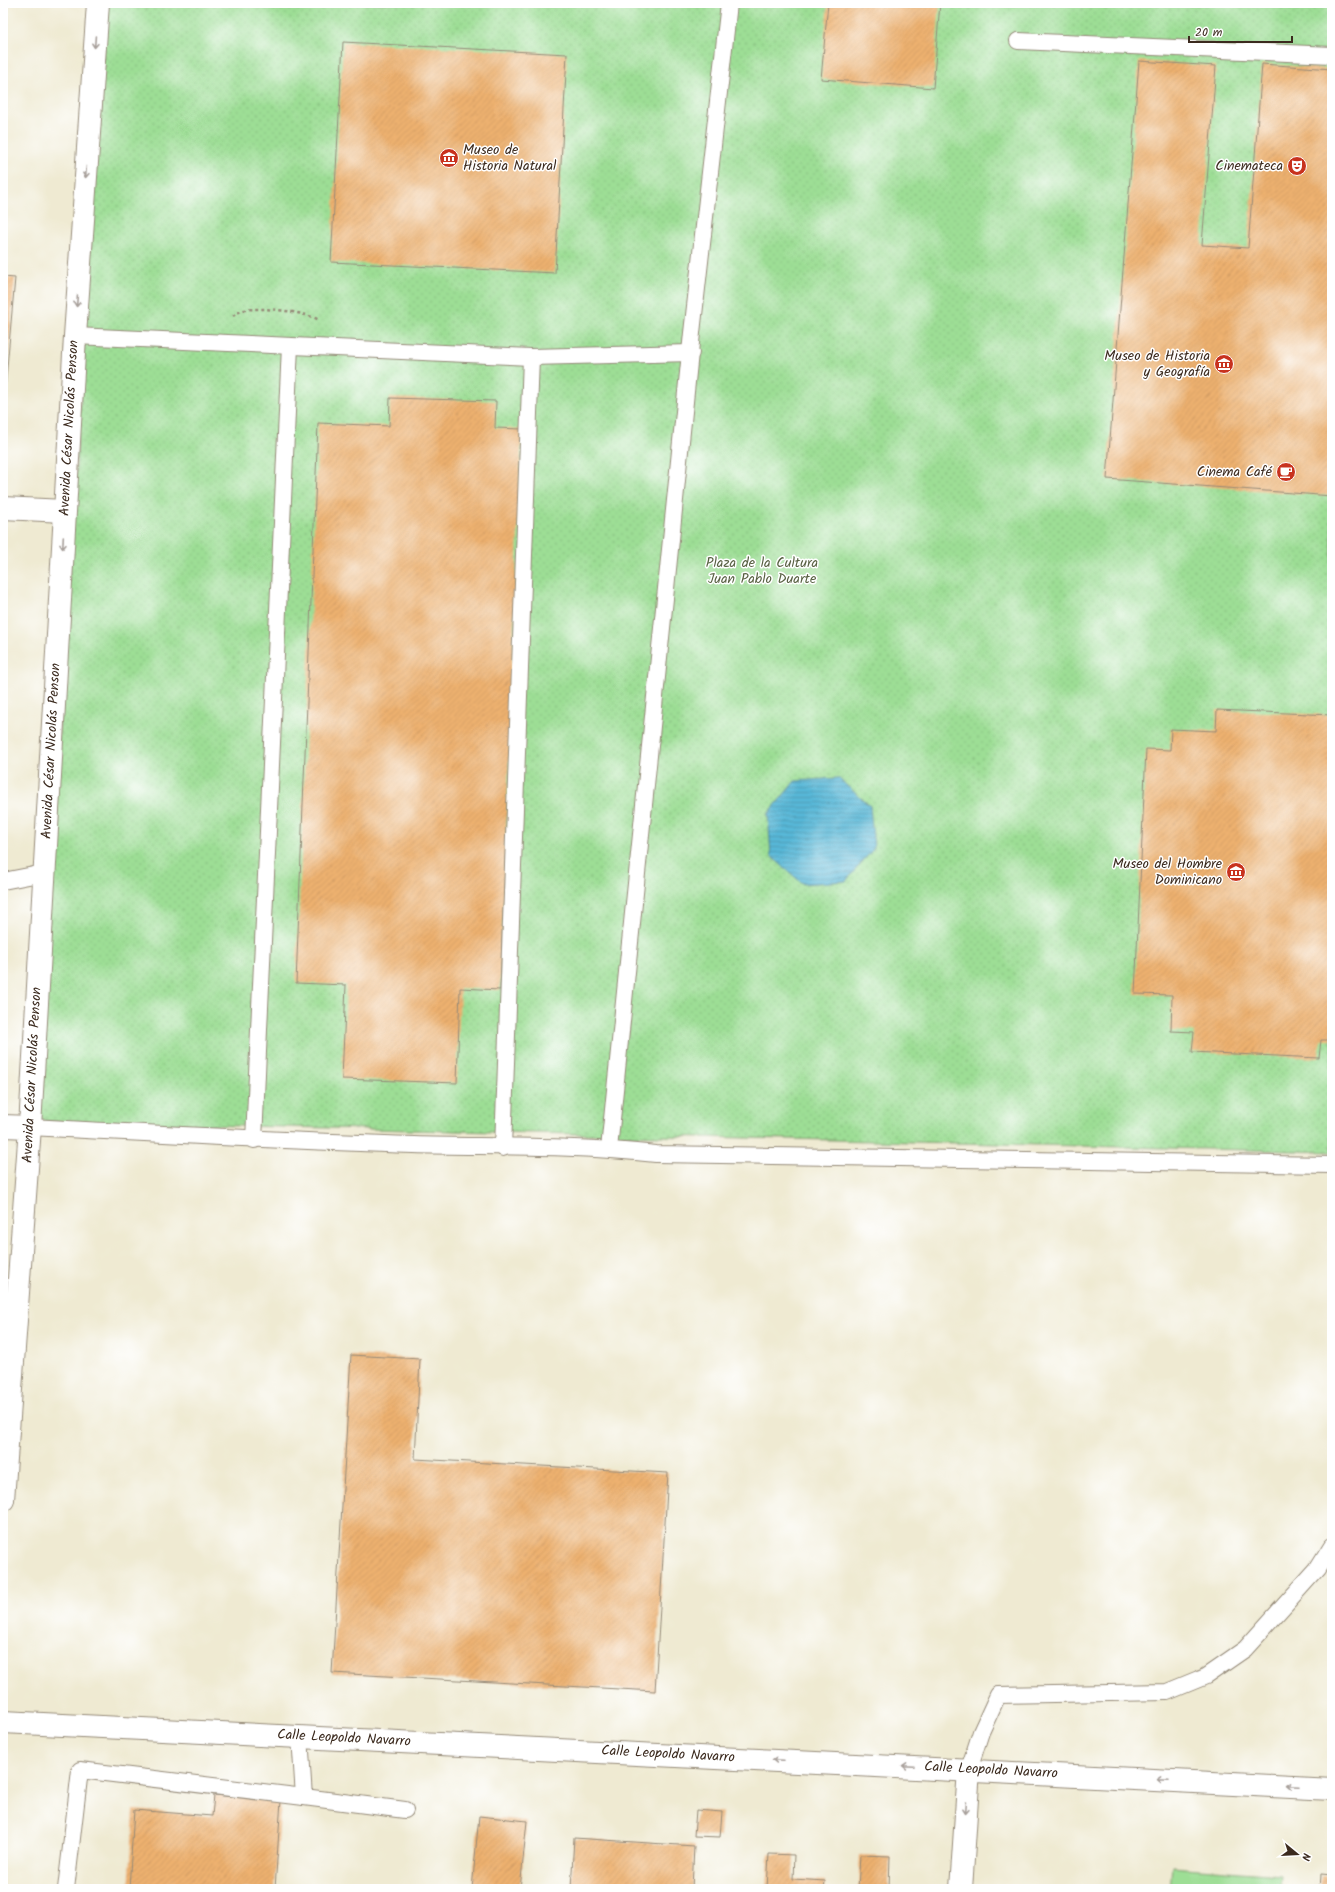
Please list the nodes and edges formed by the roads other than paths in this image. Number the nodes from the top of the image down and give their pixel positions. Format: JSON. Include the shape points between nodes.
{"nodes":[{"id":1,"x":98,"y":3,"type":"edge"},
{"id":2,"x":729,"y":3,"type":"edge"},
{"id":3,"x":1018,"y":41,"type":"dead end"},
{"id":4,"x":1332,"y":55,"type":"edge"},
{"id":5,"x":74,"y":336,"type":"junction"},
{"id":6,"x":290,"y":346,"type":"junction"},
{"id":7,"x":691,"y":353,"type":"junction"},
{"id":8,"x":531,"y":357,"type":"junction"},
{"id":9,"x":3,"y":508,"type":"edge"},
{"id":10,"x":64,"y":511,"type":"junction"},
{"id":11,"x":44,"y":873,"type":"junction"},
{"id":12,"x":3,"y":881,"type":"edge"},
{"id":13,"x":3,"y":1126,"type":"edge"},
{"id":14,"x":30,"y":1127,"type":"junction"},
{"id":15,"x":254,"y":1140,"type":"junction"},
{"id":16,"x":503,"y":1148,"type":"junction"},
{"id":17,"x":609,"y":1149,"type":"junction"},
{"id":18,"x":1332,"y":1165,"type":"edge"},
{"id":19,"x":3,"y":1500,"type":"edge"},
{"id":20,"x":1332,"y":1545,"type":"edge"},
{"id":21,"x":3,"y":1722,"type":"edge"},
{"id":22,"x":300,"y":1736,"type":"junction"},
{"id":23,"x":969,"y":1769,"type":"junction"},
{"id":24,"x":1332,"y":1789,"type":"edge"},
{"id":25,"x":304,"y":1797,"type":"junction"},
{"id":26,"x":405,"y":1810,"type":"dead end"},
{"id":27,"x":66,"y":1889,"type":"edge"},
{"id":28,"x":961,"y":1889,"type":"edge"}],
"edges":[{"from":1,"to":5,"type":"street","name":"Avenida César Nicolás Penson","one_way":true},
{"from":2,"to":7,"type":"lane"},
{"from":3,"to":4,"type":"lane"},
{"from":5,"to":6,"type":"lane"},
{"from":5,"to":10,"type":"street","name":"Avenida César Nicolás Penson"},
{"from":6,"to":8,"type":"lane"},
{"from":6,"to":15,"type":"lane"},
{"from":7,"to":8,"type":"lane"},
{"from":7,"to":17,"type":"lane"},
{"from":8,"to":16,"type":"lane"},
{"from":9,"to":10,"type":"street"},
{"from":10,"to":11,"type":"street","name":"Avenida César Nicolás Penson","one_way":true},
{"from":11,"to":12,"type":"lane"},
{"from":11,"to":14,"type":"street","name":"Avenida César Nicolás Penson"},
{"from":13,"to":14,"type":"street"},
{"from":14,"to":15,"type":"lane"},
{"from":14,"to":19,"type":"street","name":"Avenida César Nicolás Penson"},
{"from":15,"to":16,"type":"lane"},
{"from":16,"to":17,"type":"lane"},
{"from":17,"to":18,"type":"lane","via":[[664,1154]]},
{"from":20,"to":23,"type":"lane","via":[[1317,1569],[1245,1649],[1206,1676],[1167,1692],[998,1694],[981,1732]]},
{"from":21,"to":22,"type":"street","name":"Calle Leopoldo Navarro"},
{"from":23,"to":22,"type":"street","name":"Calle Leopoldo Navarro","one_way":true},
{"from":22,"to":25,"type":"lane"},
{"from":24,"to":23,"type":"street","name":"Calle Leopoldo Navarro","one_way":true},
{"from":23,"to":28,"type":"street","one_way":true},
{"from":25,"to":26,"type":"lane"},
{"from":25,"to":27,"type":"lane","via":[[80,1770]]}]}
